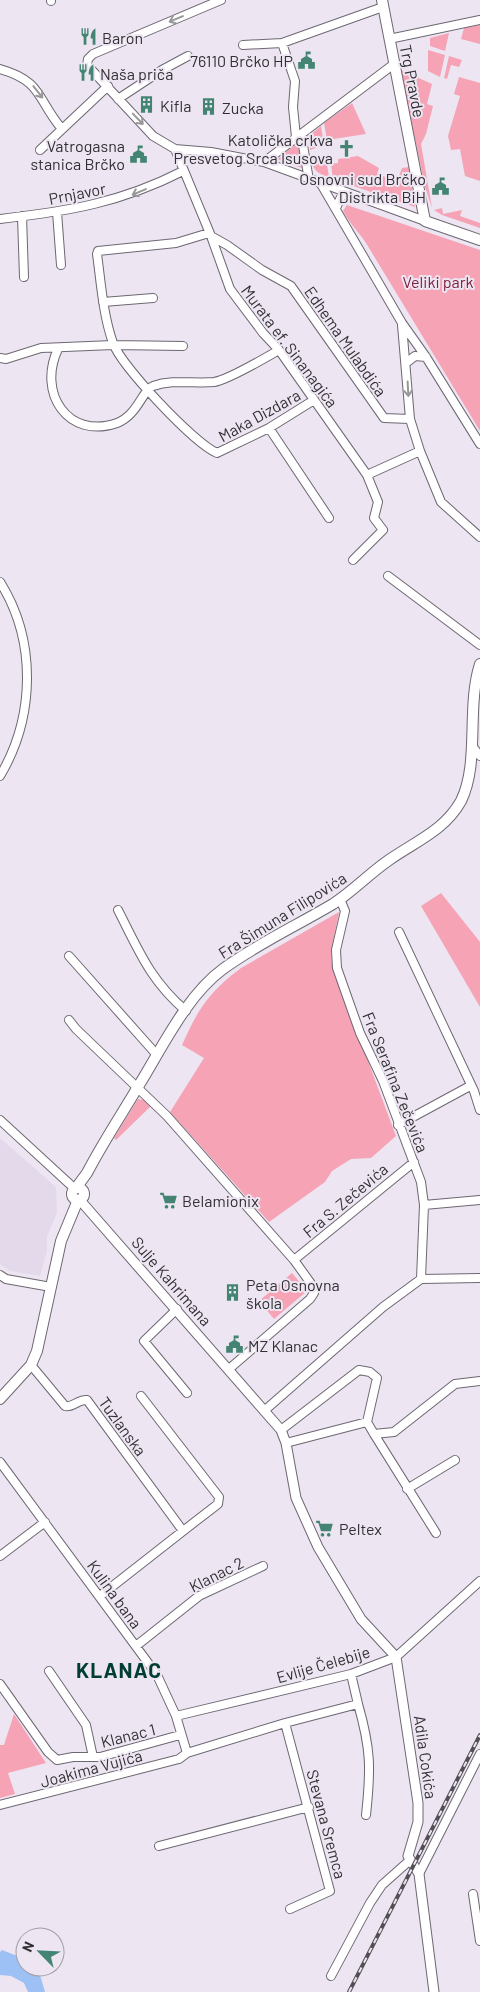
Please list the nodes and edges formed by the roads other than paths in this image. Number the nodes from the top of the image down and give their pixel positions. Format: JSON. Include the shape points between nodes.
{"nodes":[{"id":1,"x":221,"y":0,"type":"edge"},
{"id":2,"x":382,"y":4,"type":"edge"},
{"id":3,"x":480,"y":20,"type":"edge"},
{"id":4,"x":389,"y":39,"type":"junction"},
{"id":5,"x":282,"y":43,"type":"junction"},
{"id":6,"x":243,"y":45,"type":"dead end"},
{"id":7,"x":188,"y":56,"type":"dead end"},
{"id":8,"x":394,"y":64,"type":"junction"},
{"id":9,"x":0,"y":69,"type":"edge"},
{"id":10,"x":108,"y":86,"type":"junction"},
{"id":11,"x":118,"y":99,"type":"junction"},
{"id":12,"x":62,"y":129,"type":"junction"},
{"id":13,"x":299,"y":136,"type":"junction"},
{"id":14,"x":175,"y":149,"type":"junction"},
{"id":15,"x":40,"y":150,"type":"dead end"},
{"id":16,"x":264,"y":162,"type":"junction"},
{"id":17,"x":183,"y":171,"type":"junction"},
{"id":18,"x":309,"y":180,"type":"junction"},
{"id":19,"x":321,"y":184,"type":"junction"},
{"id":20,"x":347,"y":193,"type":"junction"},
{"id":21,"x":336,"y":208,"type":"junction"},
{"id":22,"x":57,"y":212,"type":"junction"},
{"id":23,"x":22,"y":216,"type":"junction"},
{"id":24,"x":0,"y":219,"type":"edge"},
{"id":25,"x":425,"y":220,"type":"junction"},
{"id":26,"x":210,"y":234,"type":"junction"},
{"id":27,"x":480,"y":240,"type":"edge"},
{"id":28,"x":61,"y":265,"type":"dead end"},
{"id":29,"x":24,"y":277,"type":"dead end"},
{"id":30,"x":152,"y":298,"type":"dead end"},
{"id":31,"x":103,"y":302,"type":"junction"},
{"id":32,"x":402,"y":323,"type":"junction"},
{"id":33,"x":113,"y":345,"type":"junction"},
{"id":34,"x":183,"y":346,"type":"dead end"},
{"id":35,"x":58,"y":349,"type":"junction"},
{"id":36,"x":279,"y":350,"type":"junction"},
{"id":37,"x":426,"y":357,"type":"junction"},
{"id":38,"x":0,"y":358,"type":"edge"},
{"id":39,"x":406,"y":363,"type":"junction"},
{"id":40,"x":146,"y":390,"type":"junction"},
{"id":41,"x":314,"y":400,"type":"junction"},
{"id":42,"x":410,"y":420,"type":"junction"},
{"id":43,"x":269,"y":428,"type":"junction"},
{"id":44,"x":480,"y":444,"type":"edge"},
{"id":45,"x":420,"y":451,"type":"junction"},
{"id":46,"x":367,"y":475,"type":"junction"},
{"id":47,"x":329,"y":518,"type":"dead end"},
{"id":48,"x":480,"y":537,"type":"edge"},
{"id":49,"x":353,"y":560,"type":"dead end"},
{"id":50,"x":388,"y":576,"type":"dead end"},
{"id":51,"x":0,"y":582,"type":"edge"},
{"id":52,"x":480,"y":645,"type":"edge"},
{"id":53,"x":480,"y":664,"type":"edge"},
{"id":54,"x":477,"y":751,"type":"edge"},
{"id":55,"x":0,"y":776,"type":"edge"},
{"id":56,"x":340,"y":898,"type":"junction"},
{"id":57,"x":118,"y":910,"type":"dead end"},
{"id":58,"x":399,"y":932,"type":"dead end"},
{"id":59,"x":69,"y":956,"type":"dead end"},
{"id":60,"x":186,"y":1011,"type":"junction"},
{"id":61,"x":69,"y":1020,"type":"dead end"},
{"id":62,"x":157,"y":1055,"type":"junction"},
{"id":63,"x":138,"y":1087,"type":"junction"},
{"id":64,"x":475,"y":1088,"type":"edge"},
{"id":65,"x":480,"y":1110,"type":"edge"},
{"id":66,"x":0,"y":1120,"type":"edge"},
{"id":67,"x":398,"y":1125,"type":"junction"},
{"id":68,"x":0,"y":1126,"type":"edge"},
{"id":69,"x":414,"y":1162,"type":"junction"},
{"id":70,"x":78,"y":1196,"type":"junction"},
{"id":71,"x":480,"y":1200,"type":"edge"},
{"id":72,"x":424,"y":1205,"type":"junction"},
{"id":73,"x":294,"y":1260,"type":"junction"},
{"id":74,"x":0,"y":1275,"type":"edge"},
{"id":75,"x":480,"y":1278,"type":"edge"},
{"id":76,"x":421,"y":1279,"type":"junction"},
{"id":77,"x":51,"y":1287,"type":"junction"},
{"id":78,"x":176,"y":1309,"type":"junction"},
{"id":79,"x":31,"y":1365,"type":"junction"},
{"id":80,"x":229,"y":1369,"type":"junction"},
{"id":81,"x":480,"y":1381,"type":"edge"},
{"id":82,"x":188,"y":1393,"type":"dead end"},
{"id":83,"x":141,"y":1396,"type":"dead end"},
{"id":84,"x":0,"y":1399,"type":"edge"},
{"id":85,"x":264,"y":1411,"type":"junction"},
{"id":86,"x":367,"y":1422,"type":"junction"},
{"id":87,"x":281,"y":1430,"type":"junction"},
{"id":88,"x":374,"y":1434,"type":"junction"},
{"id":89,"x":286,"y":1444,"type":"junction"},
{"id":90,"x":455,"y":1460,"type":"dead end"},
{"id":91,"x":0,"y":1462,"type":"edge"},
{"id":92,"x":407,"y":1489,"type":"junction"},
{"id":93,"x":45,"y":1522,"type":"junction"},
{"id":94,"x":183,"y":1531,"type":"junction"},
{"id":95,"x":436,"y":1533,"type":"dead end"},
{"id":96,"x":0,"y":1556,"type":"edge"},
{"id":97,"x":263,"y":1566,"type":"dead end"},
{"id":98,"x":480,"y":1581,"type":"edge"},
{"id":99,"x":100,"y":1596,"type":"junction"},
{"id":100,"x":136,"y":1646,"type":"junction"},
{"id":101,"x":396,"y":1657,"type":"junction"},
{"id":102,"x":50,"y":1671,"type":"dead end"},
{"id":103,"x":351,"y":1674,"type":"junction"},
{"id":104,"x":0,"y":1684,"type":"edge"},
{"id":105,"x":358,"y":1704,"type":"junction"},
{"id":106,"x":176,"y":1716,"type":"junction"},
{"id":107,"x":285,"y":1723,"type":"junction"},
{"id":108,"x":180,"y":1735,"type":"junction"},
{"id":109,"x":187,"y":1753,"type":"junction"},
{"id":110,"x":480,"y":1754,"type":"edge"},
{"id":111,"x":93,"y":1757,"type":"junction"},
{"id":112,"x":0,"y":1806,"type":"edge"},
{"id":113,"x":309,"y":1807,"type":"junction"},
{"id":114,"x":366,"y":1815,"type":"dead end"},
{"id":115,"x":159,"y":1846,"type":"dead end"},
{"id":116,"x":409,"y":1860,"type":"junction"},
{"id":117,"x":418,"y":1874,"type":"junction"},
{"id":118,"x":473,"y":1894,"type":"dead end"},
{"id":119,"x":290,"y":1909,"type":"dead end"},
{"id":120,"x":480,"y":1941,"type":"edge"},
{"id":121,"x":331,"y":1976,"type":"dead end"},
{"id":122,"x":434,"y":1992,"type":"edge"}],
"edges":[{"from":1,"to":10,"type":"street","one_way":true,"via":[[90,56],[87,65]]},
{"from":2,"to":4,"type":"main road"},
{"from":2,"to":5,"type":"street"},
{"from":3,"to":4,"type":"street","name":"Trg Pravde"},
{"from":4,"to":8,"type":"main road","name":"Trg Pravde"},
{"from":5,"to":6,"type":"street"},
{"from":5,"to":13,"type":"street","via":[[295,81],[293,107]]},
{"from":7,"to":11,"type":"street"},
{"from":8,"to":13,"type":"street"},
{"from":8,"to":25,"type":"main road","name":"Trg Pravde"},
{"from":9,"to":12,"type":"street","one_way":true,"via":[[26,80],[37,89],[50,115]]},
{"from":10,"to":11,"type":"street"},
{"from":10,"to":12,"type":"street"},
{"from":11,"to":14,"type":"street","one_way":true,"via":[[153,136]]},
{"from":12,"to":15,"type":"street"},
{"from":13,"to":16,"type":"street"},
{"from":13,"to":18,"type":"street"},
{"from":14,"to":16,"type":"street","via":[[220,153]]},
{"from":14,"to":17,"type":"street","name":"Murata ef. Sinanagića"},
{"from":16,"to":18,"type":"street"},
{"from":17,"to":22,"type":"street","name":"Prnjavor","one_way":true,"via":[[132,195]]},
{"from":17,"to":26,"type":"street","name":"Murata ef. Sinanagića"},
{"from":18,"to":19,"type":"street"},
{"from":19,"to":20,"type":"street"},
{"from":19,"to":21,"type":"street"},
{"from":20,"to":21,"type":"street"},
{"from":20,"to":25,"type":"street"},
{"from":21,"to":32,"type":"street"},
{"from":22,"to":23,"type":"street","name":"Prnjavor"},
{"from":22,"to":28,"type":"street"},
{"from":23,"to":24,"type":"street","name":"Prnjavor"},
{"from":23,"to":29,"type":"street"},
{"from":25,"to":27,"type":"main road"},
{"from":26,"to":31,"type":"street","via":[[176,244],[98,251]]},
{"from":26,"to":36,"type":"street","name":"Murata ef. Sinanagića","via":[[230,289]]},
{"from":26,"to":42,"type":"street","name":"Edhema Mulabdića","via":[[291,286],[384,418]]},
{"from":30,"to":31,"type":"street"},
{"from":31,"to":33,"type":"street"},
{"from":32,"to":37,"type":"street"},
{"from":32,"to":39,"type":"street"},
{"from":33,"to":34,"type":"street"},
{"from":33,"to":35,"type":"street"},
{"from":33,"to":40,"type":"street","name":"Maka Dizdara"},
{"from":35,"to":38,"type":"street","via":[[41,348]]},
{"from":35,"to":40,"type":"street","via":[[49,376],[51,390],[66,414],[78,422],[92,426],[119,422],[136,409]]},
{"from":36,"to":40,"type":"street","via":[[216,382],[191,381],[152,386]]},
{"from":36,"to":41,"type":"street","name":"Murata ef. Sinanagića"},
{"from":37,"to":39,"type":"street","via":[[415,356]]},
{"from":37,"to":44,"type":"street"},
{"from":39,"to":42,"type":"street","one_way":true},
{"from":40,"to":43,"type":"street","name":"Maka Dizdara","via":[[215,452]]},
{"from":41,"to":43,"type":"street","name":"Maka Dizdara"},
{"from":41,"to":46,"type":"street","name":"Murata ef. Sinanagića"},
{"from":42,"to":45,"type":"street"},
{"from":43,"to":47,"type":"street"},
{"from":45,"to":46,"type":"street"},
{"from":45,"to":48,"type":"street","via":[[441,502]]},
{"from":46,"to":49,"type":"street","name":"Murata ef. Sinanagića","via":[[378,502],[374,518],[383,530]]},
{"from":50,"to":52,"type":"street"},
{"from":51,"to":55,"type":"street","via":[[15,611],[27,658],[28,679],[24,719],[16,747]]},
{"from":53,"to":54,"type":"main road","name":"Fra Šimuna Filipovića","via":[[473,698]]},
{"from":54,"to":56,"type":"main road","name":"Fra Šimuna Filipovića","via":[[466,791],[442,826],[389,860]]},
{"from":56,"to":60,"type":"main road","name":"Fra Šimuna Filipovića","via":[[221,970]]},
{"from":56,"to":67,"type":"street","name":"Fra Serafina Zečevića","via":[[344,910],[336,950],[337,968]]},
{"from":57,"to":60,"type":"street","via":[[153,977]]},
{"from":58,"to":64,"type":"street"},
{"from":59,"to":62,"type":"street"},
{"from":60,"to":62,"type":"main road","name":"Fra Šimuna Filipovića"},
{"from":61,"to":63,"type":"street"},
{"from":62,"to":63,"type":"main road","name":"Fra Šimuna Filipovića"},
{"from":63,"to":70,"type":"main road","name":"Fra Šimuna Filipovića"},
{"from":63,"to":73,"type":"street"},
{"from":64,"to":65,"type":"street"},
{"from":64,"to":67,"type":"street"},
{"from":66,"to":70,"type":"street"},
{"from":67,"to":69,"type":"street","name":"Fra Serafina Zečevića"},
{"from":68,"to":70,"type":"street"},
{"from":69,"to":72,"type":"street","name":"Fra Serafina Zečevića"},
{"from":69,"to":73,"type":"street","name":"Fra S. Zečevića"},
{"from":70,"to":77,"type":"main road","name":"Fra Šimuna Filipovića","via":[[61,1241]]},
{"from":70,"to":78,"type":"street","name":"Sulje Kahrimana"},
{"from":71,"to":72,"type":"street"},
{"from":72,"to":76,"type":"street","name":"Fra Serafina Zečevića"},
{"from":73,"to":80,"type":"street","via":[[314,1289],[310,1299]]},
{"from":74,"to":77,"type":"street","via":[[6,1279]]},
{"from":75,"to":76,"type":"street"},
{"from":76,"to":85,"type":"street","via":[[383,1307]]},
{"from":77,"to":79,"type":"main road","name":"Fra Šimuna Filipovića","via":[[42,1336]]},
{"from":78,"to":80,"type":"street","name":"Sulje Kahrimana"},
{"from":78,"to":82,"type":"street","via":[[144,1341]]},
{"from":79,"to":84,"type":"main road"},
{"from":79,"to":94,"type":"street","name":"Tuzlanska","via":[[65,1406],[86,1400]]},
{"from":80,"to":85,"type":"street","name":"Sulje Kahrimana"},
{"from":81,"to":88,"type":"street","via":[[456,1384],[394,1432]]},
{"from":83,"to":94,"type":"street","name":"Tuzlanska","via":[[219,1497],[218,1504]]},
{"from":85,"to":87,"type":"street","name":"Sulje Kahrimana"},
{"from":86,"to":87,"type":"street","via":[[377,1378],[370,1372],[359,1370]]},
{"from":86,"to":88,"type":"street"},
{"from":86,"to":89,"type":"street"},
{"from":87,"to":89,"type":"street","name":"Sulje Kahrimana"},
{"from":88,"to":92,"type":"street"},
{"from":89,"to":101,"type":"street","name":"Sulje Kahrimana","via":[[296,1498],[318,1547],[361,1619]]},
{"from":90,"to":92,"type":"street"},
{"from":91,"to":93,"type":"street","name":"Kulina bana"},
{"from":92,"to":95,"type":"street"},
{"from":93,"to":96,"type":"street"},
{"from":93,"to":99,"type":"street","name":"Kulina bana"},
{"from":94,"to":99,"type":"street","name":"Tuzlanska"},
{"from":97,"to":100,"type":"street","name":"Klanac 2","via":[[199,1596]]},
{"from":98,"to":101,"type":"street","name":"Evlije Čelebije"},
{"from":99,"to":100,"type":"street","name":"Kulina bana"},
{"from":100,"to":106,"type":"street","name":"Kulina bana","via":[[157,1675]]},
{"from":101,"to":103,"type":"street","name":"Evlije Čelebije"},
{"from":101,"to":116,"type":"street","name":"Adila Cokića","via":[[418,1803],[418,1822]]},
{"from":102,"to":111,"type":"street","via":[[86,1725]]},
{"from":103,"to":105,"type":"street"},
{"from":103,"to":106,"type":"street","name":"Evlije Čelebije"},
{"from":104,"to":111,"type":"street","name":"Klanac 1","via":[[54,1758]]},
{"from":105,"to":107,"type":"street","name":"Joakima Vujića"},
{"from":105,"to":114,"type":"street","via":[[370,1760]]},
{"from":106,"to":108,"type":"street","name":"Kulina bana"},
{"from":107,"to":109,"type":"street","name":"Joakima Vujića"},
{"from":107,"to":113,"type":"street","name":"Stevana Sremca"},
{"from":108,"to":109,"type":"street","name":"Kulina bana"},
{"from":108,"to":111,"type":"street","name":"Klanac 1"},
{"from":109,"to":112,"type":"street","name":"Joakima Vujića","via":[[179,1759]]},
{"from":110,"to":117,"type":"street"},
{"from":113,"to":115,"type":"street"},
{"from":113,"to":119,"type":"street","name":"Stevana Sremca","via":[[330,1890]]},
{"from":116,"to":117,"type":"street"},
{"from":116,"to":121,"type":"street","via":[[382,1885]]},
{"from":117,"to":122,"type":"street"},
{"from":118,"to":120,"type":"street"}]}
